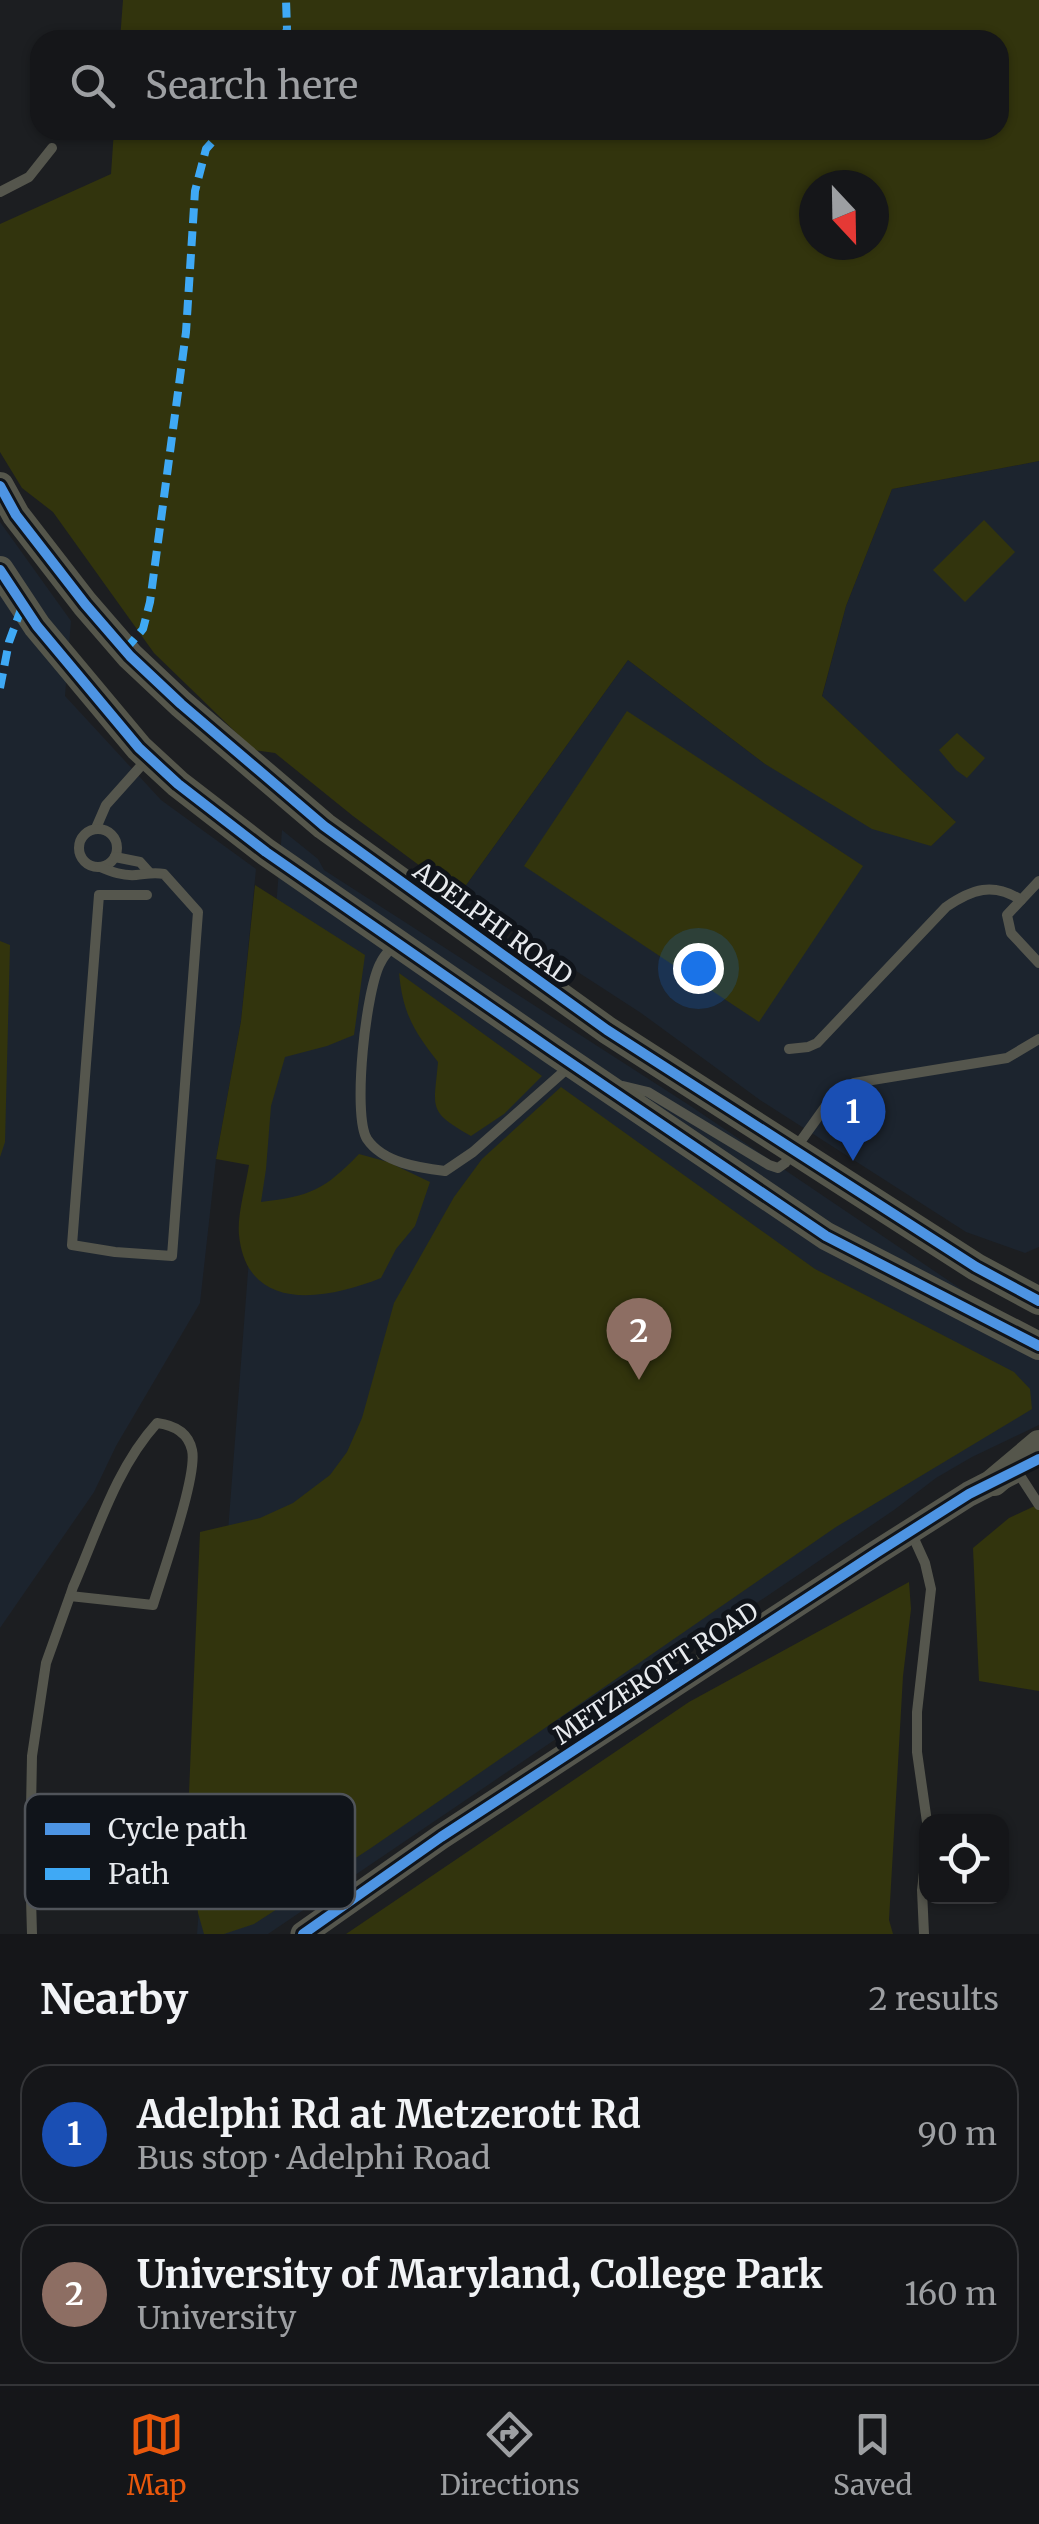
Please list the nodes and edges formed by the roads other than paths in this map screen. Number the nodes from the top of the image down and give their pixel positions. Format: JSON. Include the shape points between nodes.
{"nodes":[{"id":1,"x":52,"y":148,"type":"dead end"},
{"id":2,"x":0,"y":192,"type":"edge"},
{"id":3,"x":0,"y":486,"type":"edge"},
{"id":4,"x":8,"y":520,"type":"edge"},
{"id":5,"x":0,"y":570,"type":"edge"},
{"id":6,"x":149,"y":757,"type":"junction"},
{"id":7,"x":96,"y":828,"type":"junction"},
{"id":8,"x":115,"y":857,"type":"junction"},
{"id":9,"x":100,"y":867,"type":"junction"},
{"id":10,"x":149,"y":872,"type":"junction"},
{"id":11,"x":1039,"y":882,"type":"edge"},
{"id":12,"x":147,"y":896,"type":"dead end"},
{"id":13,"x":1021,"y":900,"type":"junction"},
{"id":14,"x":396,"y":942,"type":"junction"},
{"id":15,"x":1039,"y":963,"type":"edge"},
{"id":16,"x":1039,"y":1039,"type":"edge"},
{"id":17,"x":789,"y":1048,"type":"dead end"},
{"id":18,"x":583,"y":1072,"type":"junction"},
{"id":19,"x":794,"y":1150,"type":"junction"},
{"id":20,"x":1039,"y":1301,"type":"edge"},
{"id":21,"x":1039,"y":1346,"type":"edge"},
{"id":22,"x":1039,"y":1444,"type":"edge"},
{"id":23,"x":1017,"y":1470,"type":"edge"},
{"id":24,"x":1039,"y":1504,"type":"edge"},
{"id":25,"x":910,"y":1532,"type":"junction"},
{"id":26,"x":70,"y":1596,"type":"junction"},
{"id":27,"x":31,"y":1794,"type":"edge"},
{"id":28,"x":925,"y":1814,"type":"edge"},
{"id":29,"x":355,"y":1897,"type":"edge"},
{"id":30,"x":923,"y":1904,"type":"edge"},
{"id":31,"x":31,"y":1909,"type":"edge"},
{"id":32,"x":339,"y":1909,"type":"edge"},
{"id":33,"x":32,"y":1934,"type":"edge"},
{"id":34,"x":303,"y":1934,"type":"edge"},
{"id":35,"x":924,"y":1934,"type":"edge"}],
"edges":[{"from":1,"to":2,"type":"lane","via":[[29,176]]},
{"from":3,"to":4,"type":"main road","name":"ADELPHI ROAD"},
{"from":4,"to":19,"type":"main road","name":"ADELPHI ROAD","via":[[130,656],[324,826],[606,1030]]},
{"from":5,"to":6,"type":"main road","via":[[37,626]]},
{"from":6,"to":7,"type":"lane","via":[[106,805]]},
{"from":6,"to":14,"type":"main road","via":[[266,852]]},
{"from":7,"to":8,"type":"lane","via":[[116,839]]},
{"from":7,"to":9,"type":"lane","via":[[83,835],[78,850]]},
{"from":8,"to":9,"type":"lane"},
{"from":8,"to":10,"type":"lane","via":[[140,862]]},
{"from":9,"to":10,"type":"lane","via":[[118,874]]},
{"from":10,"to":12,"type":"lane","via":[[164,874],[198,912],[172,1256],[72,1246],[99,895]]},
{"from":11,"to":13,"type":"lane"},
{"from":13,"to":15,"type":"lane","via":[[1006,915],[1011,933]]},
{"from":13,"to":17,"type":"lane","via":[[1000,889],[962,896],[817,1042]]},
{"from":14,"to":18,"type":"main road"},
{"from":14,"to":18,"type":"lane","via":[[374,980],[360,1090],[368,1140],[385,1155],[445,1171]]},
{"from":16,"to":19,"type":"lane","via":[[1007,1058],[854,1083],[828,1103]]},
{"from":18,"to":19,"type":"lane","via":[[648,1092],[778,1168]]},
{"from":18,"to":21,"type":"main road","via":[[826,1236]]},
{"from":19,"to":20,"type":"main road","name":"ADELPHI ROAD"},
{"from":22,"to":23,"type":"main road"},
{"from":23,"to":24,"type":"lane"},
{"from":23,"to":25,"type":"street","name":"METZEROTT ROAD"},
{"from":25,"to":28,"type":"lane","via":[[931,1589],[918,1712]]},
{"from":25,"to":29,"type":"street","name":"METZEROTT ROAD"},
{"from":26,"to":26,"type":"lane","via":[[153,1606],[190,1480],[193,1451],[172,1425],[156,1423],[138,1444]]},
{"from":26,"to":27,"type":"lane","via":[[46,1663]]},
{"from":30,"to":35,"type":"lane"},
{"from":31,"to":33,"type":"lane"},
{"from":32,"to":34,"type":"street","name":"METZEROTT ROAD"}]}
